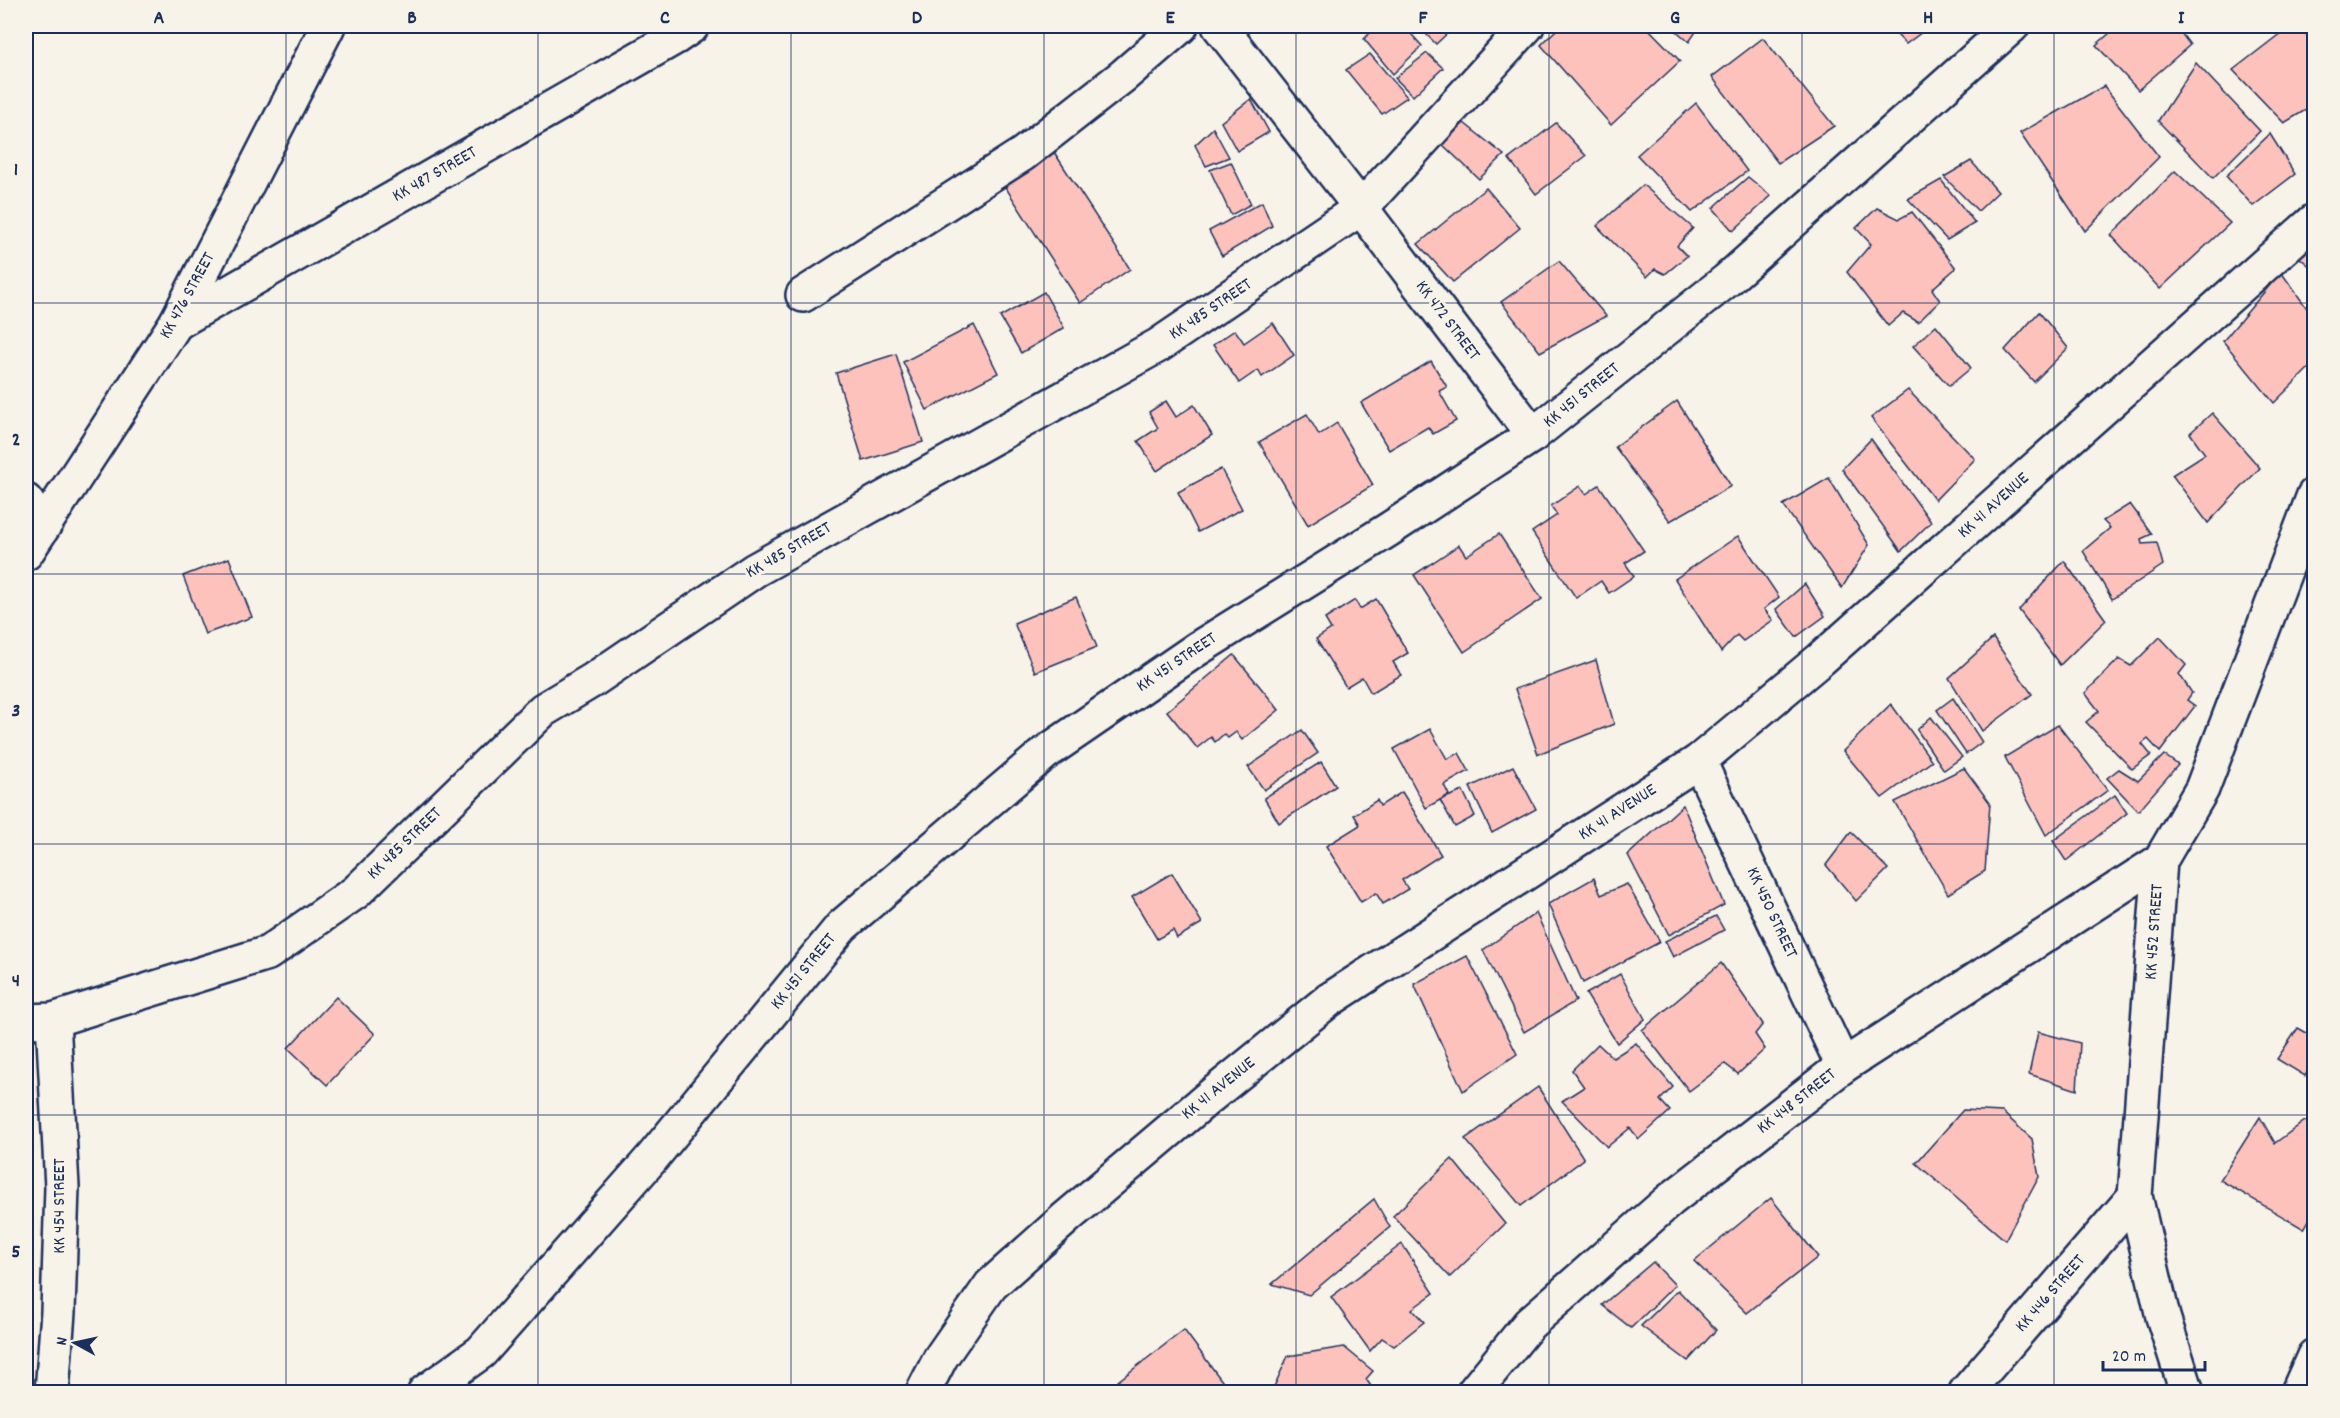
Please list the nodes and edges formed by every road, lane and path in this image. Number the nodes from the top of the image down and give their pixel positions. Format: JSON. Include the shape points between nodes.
{"nodes":[{"id":1,"x":328,"y":26,"type":"edge"},
{"id":2,"x":692,"y":26,"type":"edge"},
{"id":3,"x":1181,"y":26,"type":"edge"},
{"id":4,"x":1220,"y":26,"type":"edge"},
{"id":5,"x":1527,"y":26,"type":"edge"},
{"id":6,"x":2012,"y":26,"type":"edge"},
{"id":7,"x":1361,"y":208,"type":"junction"},
{"id":8,"x":2314,"y":221,"type":"edge"},
{"id":9,"x":802,"y":295,"type":"dead end"},
{"id":10,"x":176,"y":323,"type":"junction"},
{"id":11,"x":1533,"y":435,"type":"junction"},
{"id":12,"x":2314,"y":495,"type":"edge"},
{"id":13,"x":34,"y":513,"type":"edge"},
{"id":14,"x":26,"y":553,"type":"edge"},
{"id":15,"x":1699,"y":761,"type":"junction"},
{"id":16,"x":2160,"y":861,"type":"junction"},
{"id":17,"x":39,"y":1020,"type":"edge"},
{"id":18,"x":1843,"y":1066,"type":"junction"},
{"id":19,"x":2135,"y":1196,"type":"junction"},
{"id":20,"x":2314,"y":1356,"type":"edge"},
{"id":21,"x":52,"y":1392,"type":"edge"},
{"id":22,"x":425,"y":1392,"type":"edge"},
{"id":23,"x":923,"y":1392,"type":"edge"},
{"id":24,"x":1474,"y":1392,"type":"edge"},
{"id":25,"x":1966,"y":1392,"type":"edge"},
{"id":26,"x":2187,"y":1392,"type":"edge"},
{"id":27,"x":2298,"y":1392,"type":"edge"}],
"edges":[{"from":1,"to":10,"type":"street","name":"KK 476 STREET"},
{"from":2,"to":10,"type":"street","name":"KK 487 STREET"},
{"from":3,"to":9,"type":"street","via":[[1023,154]]},
{"from":4,"to":7,"type":"street","name":"KK 472 STREET"},
{"from":5,"to":7,"type":"street","name":"KK 485 STREET"},
{"from":6,"to":11,"type":"street","name":"KK 451 STREET","via":[[1728,280]]},
{"from":7,"to":11,"type":"street","name":"KK 472 STREET"},
{"from":7,"to":17,"type":"street","name":"KK 485 STREET","via":[[1159,345],[755,570],[543,710],[356,892],[268,953]]},
{"from":8,"to":15,"type":"street","name":"KK 41 AVENUE","via":[[1821,659]]},
{"from":10,"to":13,"type":"street","name":"KK 476 STREET"},
{"from":11,"to":22,"type":"street","name":"KK 451 STREET","via":[[1197,649],[1045,753],[842,926],[652,1158],[481,1352]]},
{"from":12,"to":16,"type":"street","name":"KK 452 STREET","via":[[2202,789]]},
{"from":13,"to":14,"type":"street","name":"KK 476 STREET"},
{"from":15,"to":18,"type":"street","name":"KK 450 STREET"},
{"from":15,"to":23,"type":"street","name":"KK 41 AVENUE","via":[[1329,1000],[1208,1098],[991,1285],[941,1357]]},
{"from":16,"to":18,"type":"street","name":"KK 448 STREET"},
{"from":16,"to":19,"type":"street","name":"KK 452 STREET"},
{"from":17,"to":21,"type":"street","name":"KK 454 STREET","via":[[62,1187]]},
{"from":18,"to":24,"type":"street","name":"KK 448 STREET","via":[[1670,1200],[1529,1324]]},
{"from":19,"to":25,"type":"street","name":"KK 446 STREET"},
{"from":19,"to":26,"type":"street","name":"KK 452 STREET","via":[[2163,1317]]},
{"from":20,"to":27,"type":"street"}]}
